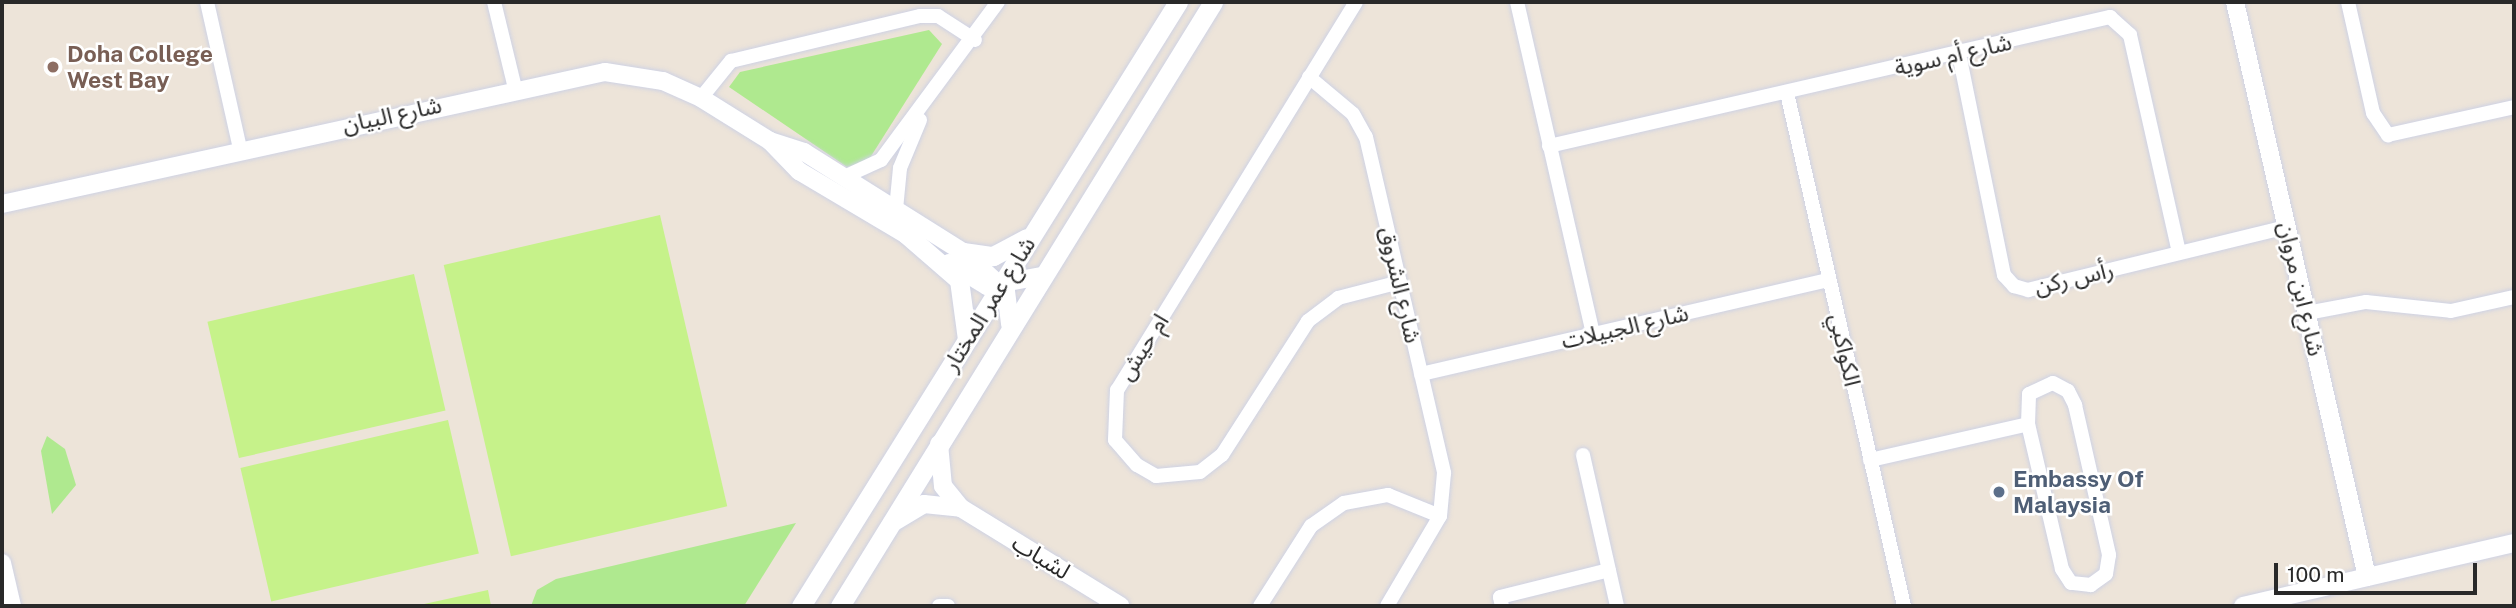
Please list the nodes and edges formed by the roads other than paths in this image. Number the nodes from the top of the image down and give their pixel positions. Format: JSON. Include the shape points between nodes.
{"nodes":[{"id":1,"x":207,"y":2,"type":"edge"},
{"id":2,"x":494,"y":2,"type":"edge"},
{"id":3,"x":998,"y":2,"type":"edge"},
{"id":4,"x":1178,"y":2,"type":"edge"},
{"id":5,"x":1213,"y":2,"type":"edge"},
{"id":6,"x":1356,"y":2,"type":"edge"},
{"id":7,"x":1517,"y":2,"type":"edge"},
{"id":8,"x":2235,"y":2,"type":"edge"},
{"id":9,"x":2348,"y":2,"type":"edge"},
{"id":10,"x":975,"y":40,"type":"junction"},
{"id":11,"x":1959,"y":54,"type":"junction"},
{"id":12,"x":1309,"y":77,"type":"junction"},
{"id":13,"x":515,"y":88,"type":"junction"},
{"id":14,"x":1787,"y":93,"type":"junction"},
{"id":15,"x":701,"y":98,"type":"junction"},
{"id":16,"x":928,"y":102,"type":"junction"},
{"id":17,"x":2514,"y":107,"type":"edge"},
{"id":18,"x":770,"y":141,"type":"junction"},
{"id":19,"x":1549,"y":146,"type":"junction"},
{"id":20,"x":240,"y":149,"type":"junction"},
{"id":21,"x":844,"y":177,"type":"junction"},
{"id":22,"x":2,"y":204,"type":"edge"},
{"id":23,"x":896,"y":209,"type":"junction"},
{"id":24,"x":2287,"y":227,"type":"junction"},
{"id":25,"x":1035,"y":230,"type":"junction"},
{"id":26,"x":906,"y":234,"type":"junction"},
{"id":27,"x":963,"y":252,"type":"junction"},
{"id":28,"x":2179,"y":253,"type":"junction"},
{"id":29,"x":1041,"y":276,"type":"junction"},
{"id":30,"x":1829,"y":280,"type":"junction"},
{"id":31,"x":1400,"y":282,"type":"junction"},
{"id":32,"x":1002,"y":285,"type":"junction"},
{"id":33,"x":2514,"y":297,"type":"edge"},
{"id":34,"x":2306,"y":313,"type":"junction"},
{"id":35,"x":1010,"y":325,"type":"junction"},
{"id":36,"x":1593,"y":335,"type":"junction"},
{"id":37,"x":967,"y":341,"type":"junction"},
{"id":38,"x":1421,"y":374,"type":"junction"},
{"id":39,"x":2028,"y":424,"type":"junction"},
{"id":40,"x":940,"y":439,"type":"junction"},
{"id":41,"x":1584,"y":455,"type":"dead end"},
{"id":42,"x":1870,"y":460,"type":"junction"},
{"id":43,"x":961,"y":508,"type":"junction"},
{"id":44,"x":1440,"y":516,"type":"junction"},
{"id":45,"x":886,"y":529,"type":"junction"},
{"id":46,"x":2514,"y":543,"type":"edge"},
{"id":47,"x":2,"y":563,"type":"edge"},
{"id":48,"x":1609,"y":570,"type":"junction"},
{"id":49,"x":2367,"y":577,"type":"junction"},
{"id":50,"x":12,"y":606,"type":"edge"},
{"id":51,"x":801,"y":606,"type":"edge"},
{"id":52,"x":840,"y":606,"type":"edge"},
{"id":53,"x":939,"y":606,"type":"edge"},
{"id":54,"x":948,"y":606,"type":"edge"},
{"id":55,"x":1120,"y":606,"type":"edge"},
{"id":56,"x":1260,"y":606,"type":"edge"},
{"id":57,"x":1387,"y":606,"type":"edge"},
{"id":58,"x":1502,"y":606,"type":"edge"},
{"id":59,"x":1617,"y":606,"type":"edge"},
{"id":60,"x":1904,"y":606,"type":"edge"},
{"id":61,"x":2243,"y":606,"type":"edge"}],
"edges":[{"from":1,"to":20,"type":"street"},
{"from":2,"to":13,"type":"street"},
{"from":3,"to":10,"type":"street"},
{"from":4,"to":25,"type":"main road","name":"شارع عمر المختار"},
{"from":5,"to":29,"type":"main road","name":"شارع عمر المختار"},
{"from":6,"to":12,"type":"street","name":"ام حيش"},
{"from":7,"to":19,"type":"street"},
{"from":8,"to":24,"type":"street","name":"شارع ابن مروان"},
{"from":9,"to":17,"type":"street","via":[[2373,113],[2388,135]]},
{"from":10,"to":15,"type":"street","via":[[938,16],[920,16],[731,61]]},
{"from":10,"to":16,"type":"street"},
{"from":11,"to":14,"type":"street","name":"شارع أم سوية"},
{"from":11,"to":28,"type":"street","name":"شارع أم سوية","via":[[2106,17],[2122,23],[2133,45]]},
{"from":11,"to":28,"type":"street","name":"رأس ركن","via":[[2008,282],[2028,289]]},
{"from":12,"to":31,"type":"street","name":"شارع الشروق","via":[[1361,125]]},
{"from":12,"to":31,"type":"street","name":"ام حيش","via":[[1117,390],[1115,440],[1137,465],[1156,476],[1200,472],[1222,455],[1308,321],[1338,298]]},
{"from":13,"to":15,"type":"street","name":"شارع البيان","via":[[605,72],[663,81]]},
{"from":13,"to":20,"type":"street","name":"شارع البيان"},
{"from":14,"to":19,"type":"street","name":"شارع أم سوية"},
{"from":14,"to":30,"type":"street","name":"الكواكبي"},
{"from":15,"to":18,"type":"street","name":"شارع البيان"},
{"from":16,"to":21,"type":"street","via":[[881,160]]},
{"from":16,"to":23,"type":"street","via":[[900,168]]},
{"from":18,"to":21,"type":"street","name":"شارع البيان","via":[[795,147]]},
{"from":18,"to":26,"type":"street","name":"شارع البيان","via":[[799,170]]},
{"from":19,"to":36,"type":"street"},
{"from":20,"to":22,"type":"street","name":"شارع البيان"},
{"from":21,"to":23,"type":"street","name":"شارع البيان"},
{"from":23,"to":27,"type":"street","name":"شارع البيان"},
{"from":24,"to":28,"type":"street","name":"رأس ركن"},
{"from":24,"to":34,"type":"street","name":"شارع ابن مروان"},
{"from":25,"to":27,"type":"main road","via":[[999,255]]},
{"from":25,"to":32,"type":"main road","name":"شارع عمر المختار"},
{"from":26,"to":32,"type":"street","name":"شارع البيان","via":[[982,285]]},
{"from":26,"to":37,"type":"main road","via":[[959,280]]},
{"from":27,"to":32,"type":"street","name":"شارع البيان"},
{"from":29,"to":32,"type":"street","name":"شارع البيان"},
{"from":29,"to":35,"type":"main road","name":"شارع عمر المختار"},
{"from":30,"to":36,"type":"street","name":"شارع الجبيلات"},
{"from":30,"to":42,"type":"street","name":"الكواكبي"},
{"from":31,"to":38,"type":"street","name":"شارع الشروق"},
{"from":32,"to":35,"type":"street"},
{"from":32,"to":37,"type":"main road","name":"شارع عمر المختار"},
{"from":33,"to":34,"type":"street","via":[[2451,311],[2366,302]]},
{"from":34,"to":49,"type":"street","name":"شارع ابن مروان"},
{"from":35,"to":40,"type":"main road","name":"شارع عمر المختار"},
{"from":36,"to":38,"type":"street","name":"شارع الجبيلات"},
{"from":37,"to":51,"type":"main road","name":"شارع عمر المختار"},
{"from":38,"to":44,"type":"street","name":"شارع الشروق","via":[[1444,473]]},
{"from":39,"to":39,"type":"street","via":[[2062,569],[2071,583],[2091,585],[2106,574],[2109,555],[2071,395],[2053,383],[2034,388],[2025,407]]},
{"from":39,"to":42,"type":"street"},
{"from":40,"to":43,"type":"street","name":"لشباب","via":[[940,477]]},
{"from":40,"to":45,"type":"main road","name":"شارع عمر المختار"},
{"from":41,"to":48,"type":"street"},
{"from":42,"to":60,"type":"street","name":"الكواكبي"},
{"from":43,"to":45,"type":"street","name":"لشباب","via":[[924,504]]},
{"from":43,"to":55,"type":"street","name":"لشباب"},
{"from":44,"to":56,"type":"street","via":[[1388,495],[1344,503],[1311,526]]},
{"from":44,"to":57,"type":"street","name":"شارع الشروق"},
{"from":45,"to":52,"type":"main road","name":"شارع عمر المختار"},
{"from":46,"to":49,"type":"street"},
{"from":47,"to":50,"type":"street"},
{"from":48,"to":58,"type":"street","via":[[1500,597]]},
{"from":48,"to":59,"type":"street"},
{"from":49,"to":61,"type":"street"},
{"from":53,"to":54,"type":"street"}]}
